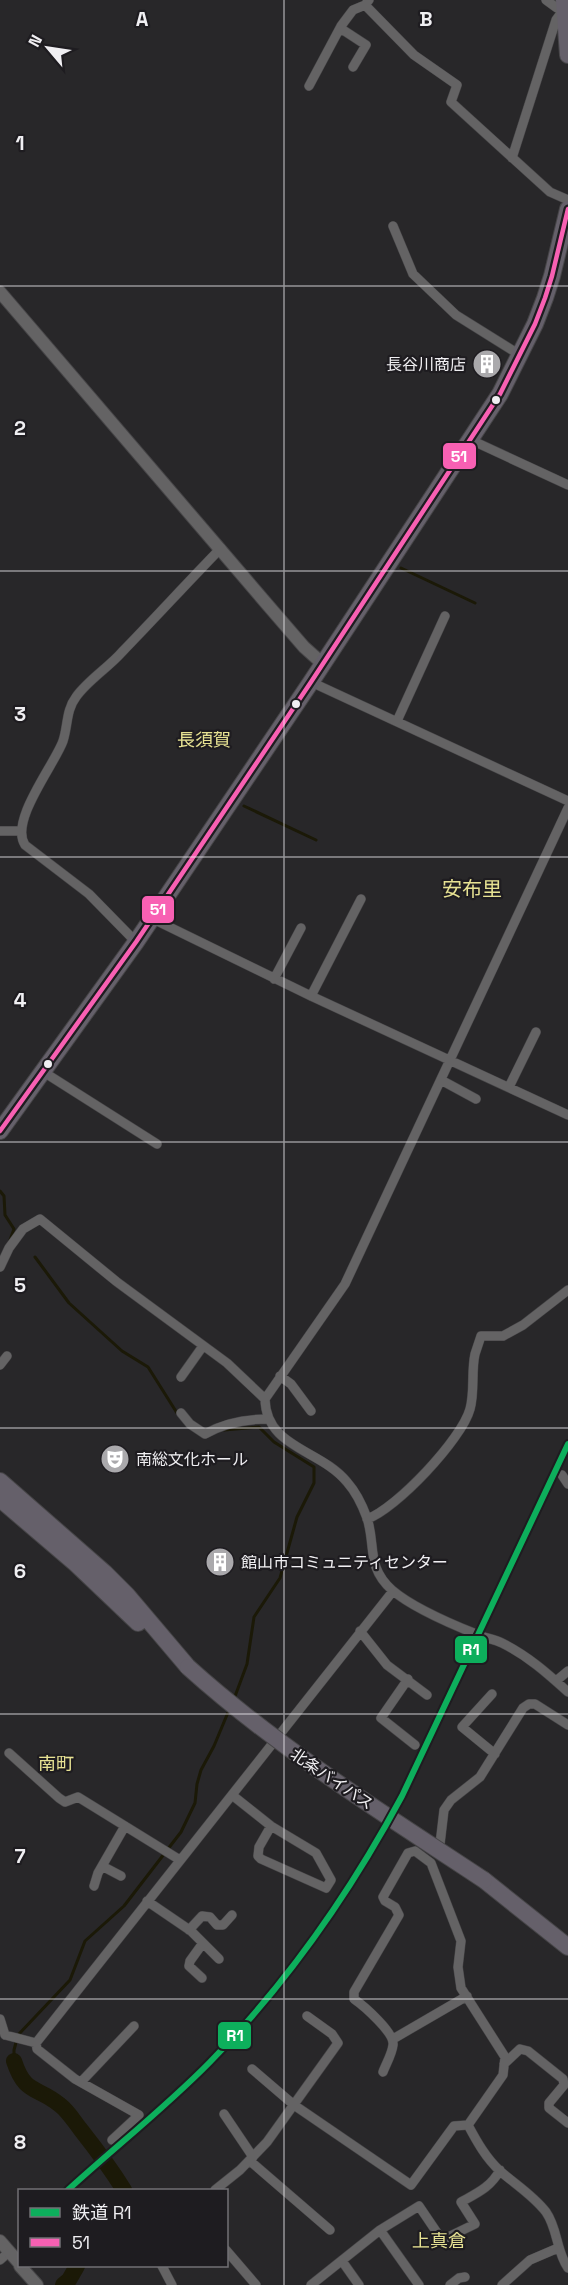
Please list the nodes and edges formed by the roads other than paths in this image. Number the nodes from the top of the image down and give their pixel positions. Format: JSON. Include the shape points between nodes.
{"nodes":[{"id":1,"x":546,"y":0,"type":"edge"},
{"id":2,"x":367,"y":2,"type":"edge"},
{"id":3,"x":564,"y":5,"type":"edge"},
{"id":4,"x":340,"y":28,"type":"junction"},
{"id":5,"x":568,"y":55,"type":"edge"},
{"id":6,"x":353,"y":67,"type":"dead end"},
{"id":7,"x":309,"y":86,"type":"dead end"},
{"id":8,"x":512,"y":158,"type":"junction"},
{"id":9,"x":568,"y":200,"type":"edge"},
{"id":10,"x":568,"y":209,"type":"edge"},
{"id":11,"x":393,"y":226,"type":"dead end"},
{"id":12,"x":0,"y":292,"type":"edge"},
{"id":13,"x":520,"y":356,"type":"junction"},
{"id":14,"x":471,"y":440,"type":"junction"},
{"id":15,"x":568,"y":485,"type":"edge"},
{"id":16,"x":220,"y":548,"type":"junction"},
{"id":17,"x":445,"y":616,"type":"dead end"},
{"id":18,"x":323,"y":664,"type":"junction"},
{"id":19,"x":311,"y":682,"type":"junction"},
{"id":20,"x":397,"y":721,"type":"junction"},
{"id":21,"x":568,"y":801,"type":"edge"},
{"id":22,"x":568,"y":808,"type":"edge"},
{"id":23,"x":0,"y":831,"type":"edge"},
{"id":24,"x":21,"y":831,"type":"junction"},
{"id":25,"x":361,"y":899,"type":"dead end"},
{"id":26,"x":151,"y":918,"type":"junction"},
{"id":27,"x":301,"y":928,"type":"dead end"},
{"id":28,"x":136,"y":942,"type":"junction"},
{"id":29,"x":274,"y":979,"type":"junction"},
{"id":30,"x":311,"y":996,"type":"junction"},
{"id":31,"x":536,"y":1032,"type":"dead end"},
{"id":32,"x":450,"y":1060,"type":"junction"},
{"id":33,"x":42,"y":1071,"type":"junction"},
{"id":34,"x":441,"y":1080,"type":"junction"},
{"id":35,"x":509,"y":1087,"type":"junction"},
{"id":36,"x":476,"y":1099,"type":"dead end"},
{"id":37,"x":568,"y":1115,"type":"edge"},
{"id":38,"x":2,"y":1123,"type":"edge"},
{"id":39,"x":157,"y":1144,"type":"dead end"},
{"id":40,"x":0,"y":1267,"type":"edge"},
{"id":41,"x":568,"y":1290,"type":"edge"},
{"id":42,"x":203,"y":1346,"type":"junction"},
{"id":43,"x":7,"y":1356,"type":"dead end"},
{"id":44,"x":0,"y":1365,"type":"edge"},
{"id":45,"x":280,"y":1376,"type":"junction"},
{"id":46,"x":181,"y":1377,"type":"dead end"},
{"id":47,"x":265,"y":1399,"type":"junction"},
{"id":48,"x":311,"y":1411,"type":"dead end"},
{"id":49,"x":181,"y":1413,"type":"dead end"},
{"id":50,"x":268,"y":1419,"type":"junction"},
{"id":51,"x":562,"y":1475,"type":"dead end"},
{"id":52,"x":0,"y":1481,"type":"edge"},
{"id":53,"x":568,"y":1484,"type":"edge"},
{"id":54,"x":0,"y":1498,"type":"edge"},
{"id":55,"x":367,"y":1519,"type":"junction"},
{"id":56,"x":393,"y":1591,"type":"junction"},
{"id":57,"x":360,"y":1631,"type":"junction"},
{"id":58,"x":188,"y":1667,"type":"junction"},
{"id":59,"x":568,"y":1671,"type":"edge"},
{"id":60,"x":408,"y":1679,"type":"junction"},
{"id":61,"x":556,"y":1681,"type":"junction"},
{"id":62,"x":568,"y":1692,"type":"edge"},
{"id":63,"x":492,"y":1694,"type":"dead end"},
{"id":64,"x":427,"y":1695,"type":"dead end"},
{"id":65,"x":568,"y":1725,"type":"edge"},
{"id":66,"x":415,"y":1745,"type":"dead end"},
{"id":67,"x":9,"y":1753,"type":"dead end"},
{"id":68,"x":495,"y":1754,"type":"junction"},
{"id":69,"x":232,"y":1795,"type":"junction"},
{"id":70,"x":125,"y":1826,"type":"junction"},
{"id":71,"x":271,"y":1826,"type":"junction"},
{"id":72,"x":175,"y":1857,"type":"junction"},
{"id":73,"x":431,"y":1863,"type":"junction"},
{"id":74,"x":102,"y":1866,"type":"junction"},
{"id":75,"x":121,"y":1876,"type":"dead end"},
{"id":76,"x":484,"y":1880,"type":"junction"},
{"id":77,"x":94,"y":1886,"type":"dead end"},
{"id":78,"x":147,"y":1901,"type":"junction"},
{"id":79,"x":232,"y":1915,"type":"dead end"},
{"id":80,"x":189,"y":1930,"type":"junction"},
{"id":81,"x":568,"y":1940,"type":"edge"},
{"id":82,"x":203,"y":1943,"type":"junction"},
{"id":83,"x":568,"y":1947,"type":"edge"},
{"id":84,"x":219,"y":1959,"type":"dead end"},
{"id":85,"x":202,"y":1978,"type":"dead end"},
{"id":86,"x":467,"y":1996,"type":"junction"},
{"id":87,"x":307,"y":2016,"type":"dead end"},
{"id":88,"x":0,"y":2019,"type":"edge"},
{"id":89,"x":134,"y":2026,"type":"dead end"},
{"id":90,"x":5,"y":2037,"type":"edge"},
{"id":91,"x":393,"y":2039,"type":"junction"},
{"id":92,"x":36,"y":2043,"type":"junction"},
{"id":93,"x":504,"y":2064,"type":"junction"},
{"id":94,"x":252,"y":2069,"type":"dead end"},
{"id":95,"x":383,"y":2072,"type":"dead end"},
{"id":96,"x":81,"y":2082,"type":"junction"},
{"id":97,"x":294,"y":2105,"type":"junction"},
{"id":98,"x":224,"y":2114,"type":"dead end"},
{"id":99,"x":568,"y":2124,"type":"edge"},
{"id":100,"x":468,"y":2125,"type":"junction"},
{"id":101,"x":112,"y":2140,"type":"dead end"},
{"id":102,"x":252,"y":2159,"type":"junction"},
{"id":103,"x":500,"y":2170,"type":"junction"},
{"id":104,"x":216,"y":2189,"type":"edge"},
{"id":105,"x":330,"y":2230,"type":"dead end"},
{"id":106,"x":380,"y":2230,"type":"junction"},
{"id":107,"x":0,"y":2241,"type":"edge"},
{"id":108,"x":558,"y":2248,"type":"junction"},
{"id":109,"x":228,"y":2252,"type":"edge"},
{"id":110,"x":4,"y":2256,"type":"edge"},
{"id":111,"x":342,"y":2261,"type":"junction"},
{"id":112,"x":18,"y":2264,"type":"edge"},
{"id":113,"x":22,"y":2267,"type":"edge"},
{"id":114,"x":163,"y":2267,"type":"edge"},
{"id":115,"x":568,"y":2268,"type":"edge"},
{"id":116,"x":465,"y":2277,"type":"dead end"},
{"id":117,"x":36,"y":2283,"type":"edge"},
{"id":118,"x":172,"y":2285,"type":"edge"},
{"id":119,"x":256,"y":2285,"type":"edge"},
{"id":120,"x":311,"y":2285,"type":"edge"},
{"id":121,"x":359,"y":2285,"type":"edge"},
{"id":122,"x":419,"y":2285,"type":"edge"},
{"id":123,"x":450,"y":2285,"type":"edge"},
{"id":124,"x":502,"y":2285,"type":"edge"}],
"edges":[{"from":1,"to":3,"type":"street","via":[[557,8]]},
{"from":2,"to":4,"type":"street","via":[[353,10]]},
{"from":2,"to":8,"type":"street","via":[[414,55],[457,86],[451,102]]},
{"from":3,"to":5,"type":"highway"},
{"from":3,"to":8,"type":"street"},
{"from":4,"to":6,"type":"street","via":[[366,45]]},
{"from":4,"to":7,"type":"street"},
{"from":8,"to":9,"type":"street","via":[[550,192]]},
{"from":10,"to":13,"type":"highway","via":[[552,276]]},
{"from":11,"to":13,"type":"street","via":[[413,274],[456,315]]},
{"from":12,"to":16,"type":"street"},
{"from":13,"to":14,"type":"highway"},
{"from":14,"to":15,"type":"street"},
{"from":14,"to":18,"type":"highway"},
{"from":16,"to":18,"type":"street"},
{"from":16,"to":24,"type":"street","via":[[76,696],[63,741],[37,787]]},
{"from":17,"to":20,"type":"street"},
{"from":18,"to":19,"type":"highway"},
{"from":19,"to":20,"type":"street"},
{"from":19,"to":26,"type":"highway"},
{"from":20,"to":21,"type":"street"},
{"from":22,"to":32,"type":"street"},
{"from":23,"to":24,"type":"street"},
{"from":24,"to":28,"type":"street","via":[[25,845],[94,899]]},
{"from":25,"to":30,"type":"street"},
{"from":26,"to":28,"type":"highway"},
{"from":26,"to":29,"type":"street"},
{"from":27,"to":29,"type":"street"},
{"from":28,"to":33,"type":"highway"},
{"from":29,"to":30,"type":"street"},
{"from":30,"to":32,"type":"street"},
{"from":31,"to":35,"type":"street"},
{"from":32,"to":34,"type":"street"},
{"from":32,"to":35,"type":"street"},
{"from":33,"to":38,"type":"highway"},
{"from":33,"to":39,"type":"street"},
{"from":34,"to":36,"type":"street"},
{"from":34,"to":45,"type":"street","via":[[345,1284]]},
{"from":35,"to":37,"type":"street"},
{"from":40,"to":42,"type":"street","via":[[23,1229],[40,1219]]},
{"from":41,"to":55,"type":"street","via":[[503,1336],[481,1336],[475,1355],[470,1411],[457,1436],[406,1492],[377,1516]]},
{"from":42,"to":46,"type":"street"},
{"from":42,"to":47,"type":"street"},
{"from":43,"to":44,"type":"street"},
{"from":45,"to":47,"type":"street"},
{"from":45,"to":48,"type":"street"},
{"from":47,"to":50,"type":"street"},
{"from":49,"to":50,"type":"street","via":[[205,1434],[225,1425]]},
{"from":50,"to":55,"type":"street","via":[[283,1438],[332,1467],[348,1483]]},
{"from":51,"to":53,"type":"street"},
{"from":52,"to":58,"type":"highway","name":"北条バイパス","via":[[105,1573]]},
{"from":54,"to":58,"type":"highway","name":"北条バイパス"},
{"from":55,"to":56,"type":"street","via":[[373,1560]]},
{"from":56,"to":57,"type":"street"},
{"from":56,"to":61,"type":"street","via":[[532,1659]]},
{"from":57,"to":60,"type":"street","via":[[387,1665]]},
{"from":57,"to":69,"type":"street"},
{"from":58,"to":76,"type":"highway","name":"北条バイパス","bridge":true,"via":[[284,1746]]},
{"from":59,"to":61,"type":"street"},
{"from":60,"to":64,"type":"street"},
{"from":60,"to":66,"type":"street","via":[[381,1718]]},
{"from":61,"to":62,"type":"street"},
{"from":63,"to":68,"type":"street","via":[[462,1727]]},
{"from":65,"to":68,"type":"street","via":[[529,1704],[516,1716]]},
{"from":67,"to":70,"type":"street","via":[[65,1802],[78,1797]]},
{"from":68,"to":73,"type":"street","via":[[480,1777],[444,1810],[440,1844]]},
{"from":69,"to":71,"type":"street"},
{"from":69,"to":72,"type":"street"},
{"from":70,"to":72,"type":"street"},
{"from":70,"to":74,"type":"street"},
{"from":71,"to":71,"type":"street","via":[[316,1853],[331,1880],[326,1888],[258,1856]]},
{"from":72,"to":78,"type":"street"},
{"from":73,"to":86,"type":"street","via":[[461,1941],[458,1967],[461,1988]]},
{"from":73,"to":91,"type":"street","via":[[415,1851],[408,1853],[383,1897],[399,1916],[354,1992],[354,1999]]},
{"from":74,"to":75,"type":"street"},
{"from":74,"to":77,"type":"street"},
{"from":76,"to":81,"type":"highway","name":"北条バイパス"},
{"from":76,"to":83,"type":"highway","name":"北条バイパス"},
{"from":78,"to":80,"type":"street"},
{"from":78,"to":92,"type":"street"},
{"from":79,"to":80,"type":"street","via":[[223,1925],[202,1916]]},
{"from":80,"to":82,"type":"street"},
{"from":82,"to":84,"type":"street"},
{"from":82,"to":85,"type":"street","via":[[189,1966]]},
{"from":86,"to":91,"type":"street"},
{"from":86,"to":93,"type":"street","via":[[505,2057]]},
{"from":87,"to":97,"type":"street","via":[[338,2043]]},
{"from":88,"to":90,"type":"street"},
{"from":89,"to":96,"type":"street"},
{"from":90,"to":92,"type":"street"},
{"from":91,"to":95,"type":"street"},
{"from":92,"to":96,"type":"street","via":[[37,2049]]},
{"from":93,"to":99,"type":"street","via":[[520,2049],[528,2051],[563,2079],[564,2085],[549,2108]]},
{"from":93,"to":100,"type":"street","via":[[503,2075]]},
{"from":94,"to":97,"type":"street"},
{"from":96,"to":101,"type":"street","via":[[139,2115]]},
{"from":97,"to":100,"type":"street","via":[[411,2185],[454,2126]]},
{"from":97,"to":102,"type":"street"},
{"from":98,"to":102,"type":"street"},
{"from":100,"to":103,"type":"street","via":[[484,2153]]},
{"from":102,"to":104,"type":"street"},
{"from":102,"to":105,"type":"street"},
{"from":103,"to":106,"type":"street","via":[[486,2188],[461,2202],[475,2224],[442,2240],[419,2206]]},
{"from":103,"to":108,"type":"street","via":[[544,2210],[553,2224]]},
{"from":106,"to":111,"type":"street"},
{"from":106,"to":122,"type":"street"},
{"from":107,"to":110,"type":"street"},
{"from":108,"to":115,"type":"street"},
{"from":108,"to":124,"type":"street","via":[[530,2260]]},
{"from":109,"to":119,"type":"street"},
{"from":110,"to":112,"type":"street"},
{"from":111,"to":120,"type":"street"},
{"from":111,"to":121,"type":"street"},
{"from":113,"to":117,"type":"street"},
{"from":114,"to":118,"type":"street"},
{"from":116,"to":123,"type":"street"}]}
